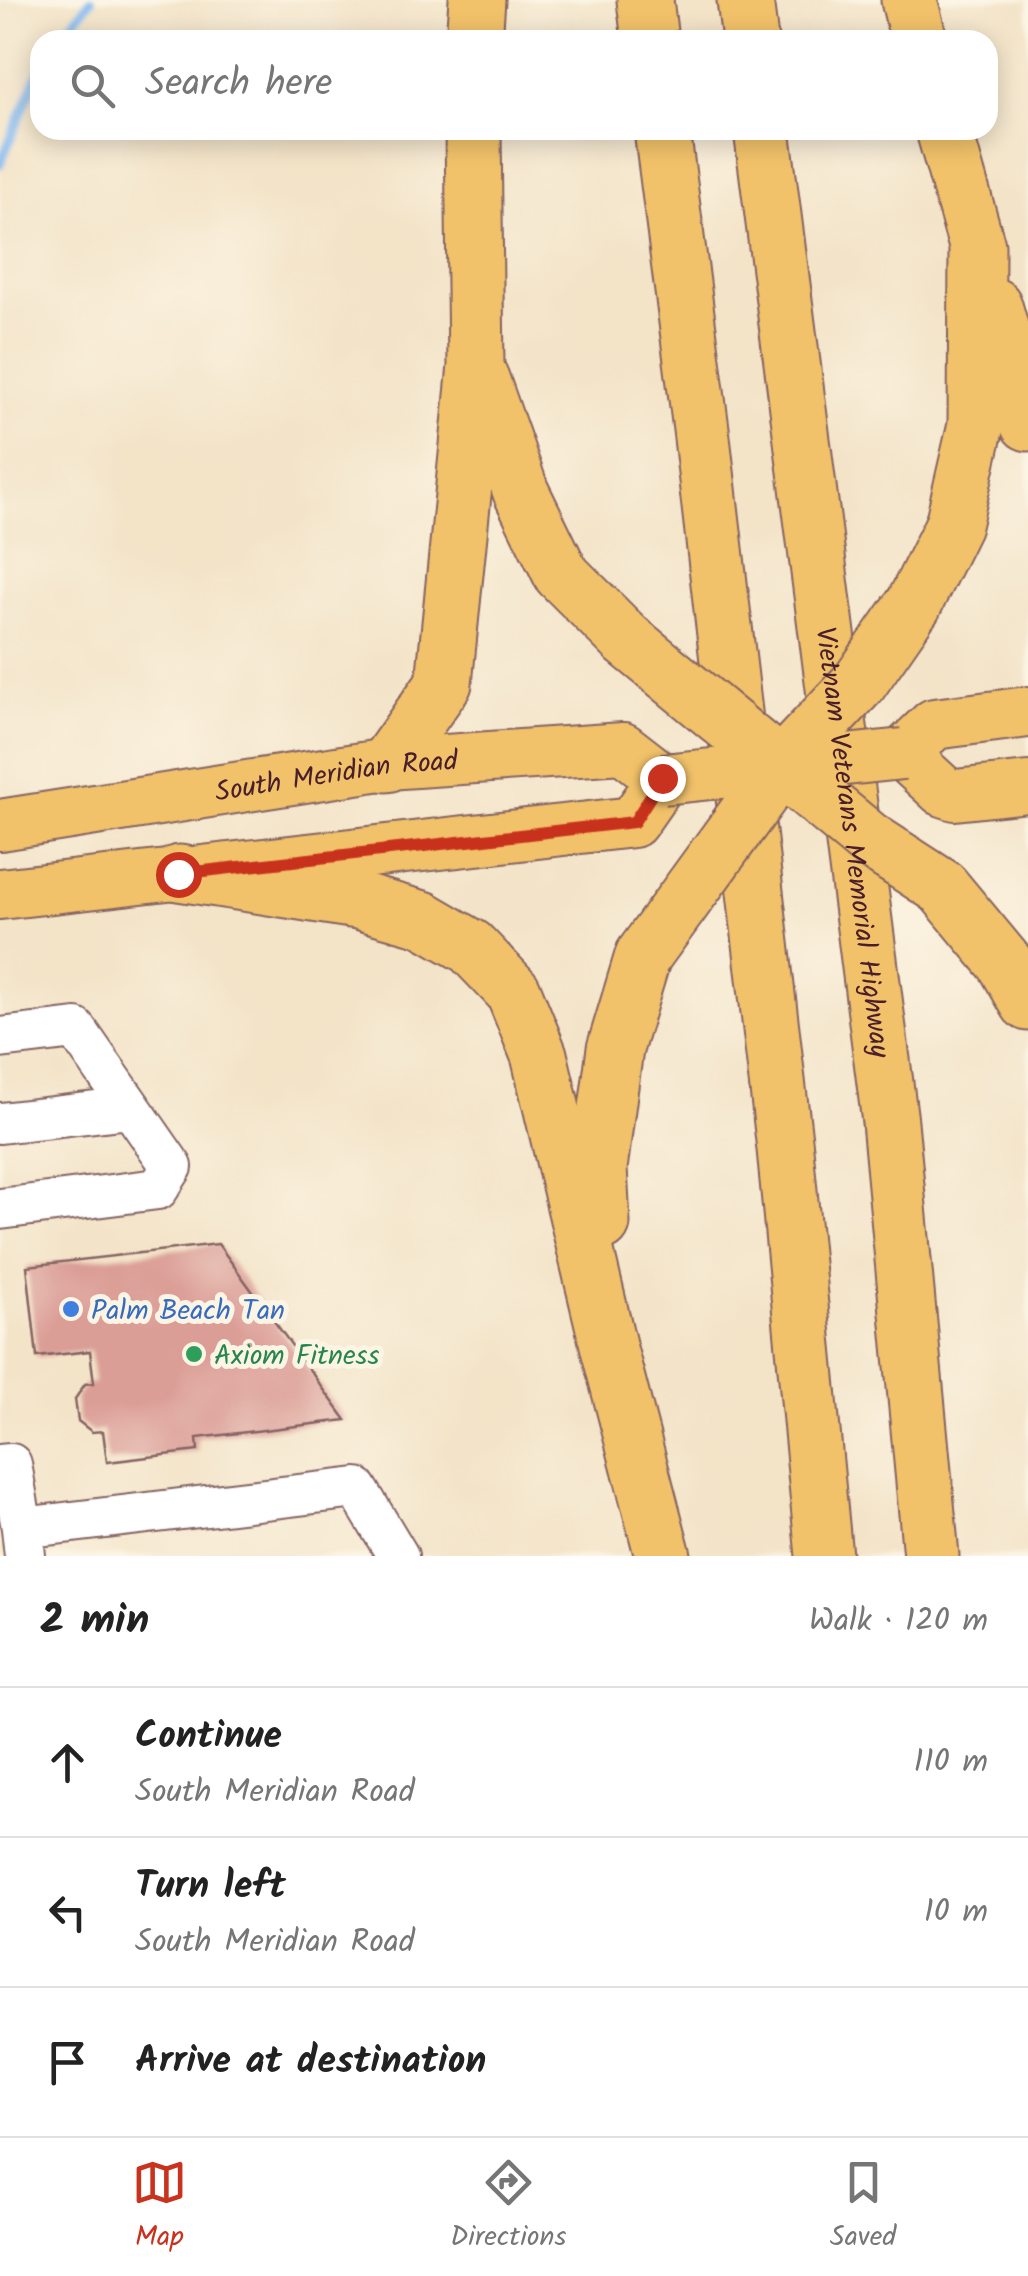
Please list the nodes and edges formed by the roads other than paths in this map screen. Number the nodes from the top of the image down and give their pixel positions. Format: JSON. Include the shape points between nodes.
{"nodes":[{"id":1,"x":477,"y":0,"type":"edge"},
{"id":2,"x":645,"y":0,"type":"edge"},
{"id":3,"x":745,"y":0,"type":"edge"},
{"id":4,"x":909,"y":0,"type":"edge"},
{"id":5,"x":475,"y":30,"type":"edge"},
{"id":6,"x":649,"y":30,"type":"edge"},
{"id":7,"x":749,"y":30,"type":"edge"},
{"id":8,"x":916,"y":30,"type":"edge"},
{"id":9,"x":473,"y":140,"type":"edge"},
{"id":10,"x":663,"y":140,"type":"edge"},
{"id":11,"x":763,"y":140,"type":"edge"},
{"id":12,"x":947,"y":140,"type":"edge"},
{"id":13,"x":976,"y":246,"type":"junction"},
{"id":14,"x":476,"y":366,"type":"junction"},
{"id":15,"x":1028,"y":423,"type":"edge"},
{"id":16,"x":1028,"y":712,"type":"edge"},
{"id":17,"x":903,"y":754,"type":"junction"},
{"id":18,"x":387,"y":764,"type":"junction"},
{"id":19,"x":782,"y":765,"type":"junction"},
{"id":20,"x":662,"y":778,"type":"junction"},
{"id":21,"x":1028,"y":787,"type":"edge"},
{"id":22,"x":0,"y":825,"type":"edge"},
{"id":23,"x":178,"y":874,"type":"junction"},
{"id":24,"x":0,"y":894,"type":"edge"},
{"id":25,"x":1028,"y":1004,"type":"edge"},
{"id":26,"x":0,"y":1038,"type":"edge"},
{"id":27,"x":130,"y":1108,"type":"junction"},
{"id":28,"x":0,"y":1123,"type":"edge"},
{"id":29,"x":0,"y":1209,"type":"edge"},
{"id":30,"x":610,"y":1349,"type":"junction"},
{"id":31,"x":0,"y":1465,"type":"edge"},
{"id":32,"x":23,"y":1542,"type":"edge"},
{"id":33,"x":398,"y":1556,"type":"edge"},
{"id":34,"x":663,"y":1556,"type":"edge"},
{"id":35,"x":824,"y":1556,"type":"edge"},
{"id":36,"x":931,"y":1556,"type":"edge"}],
"edges":[{"from":1,"to":5,"type":"highway"},
{"from":2,"to":6,"type":"highway"},
{"from":3,"to":7,"type":"highway"},
{"from":4,"to":8,"type":"highway"},
{"from":9,"to":14,"type":"highway"},
{"from":10,"to":35,"type":"highway","via":[[786,1148]]},
{"from":11,"to":36,"type":"highway","name":"Vietnam Veterans Memorial Highway","via":[[890,1122]]},
{"from":12,"to":13,"type":"highway"},
{"from":13,"to":15,"type":"highway"},
{"from":13,"to":19,"type":"highway","bridge":true,"via":[[976,426],[953,525],[914,604],[860,682]]},
{"from":14,"to":18,"type":"highway","via":[[444,683]]},
{"from":14,"to":19,"type":"highway","bridge":true,"via":[[522,492],[561,574],[626,639]]},
{"from":16,"to":17,"type":"main road","via":[[934,724]]},
{"from":17,"to":19,"type":"main road","bridge":true},
{"from":17,"to":21,"type":"main road","via":[[943,792]]},
{"from":18,"to":20,"type":"main road","name":"South Meridian Road","via":[[622,748]]},
{"from":18,"to":22,"type":"main road","name":"South Meridian Road"},
{"from":19,"to":20,"type":"main road","bridge":true},
{"from":19,"to":25,"type":"highway","bridge":true,"via":[[868,839],[942,888],[1005,963]]},
{"from":19,"to":30,"type":"highway","bridge":true,"via":[[644,956],[615,1049],[599,1168]]},
{"from":20,"to":23,"type":"main road","via":[[634,822]]},
{"from":23,"to":24,"type":"main road"},
{"from":23,"to":30,"type":"highway","via":[[358,901],[423,918],[471,947],[513,991],[540,1055]]},
{"from":26,"to":27,"type":"lane","via":[[76,1030]]},
{"from":27,"to":28,"type":"lane"},
{"from":27,"to":29,"type":"lane","via":[[172,1167],[158,1188]]},
{"from":30,"to":34,"type":"highway"},
{"from":31,"to":32,"type":"lane","via":[[11,1464]]},
{"from":32,"to":33,"type":"lane","via":[[357,1488]]}]}
